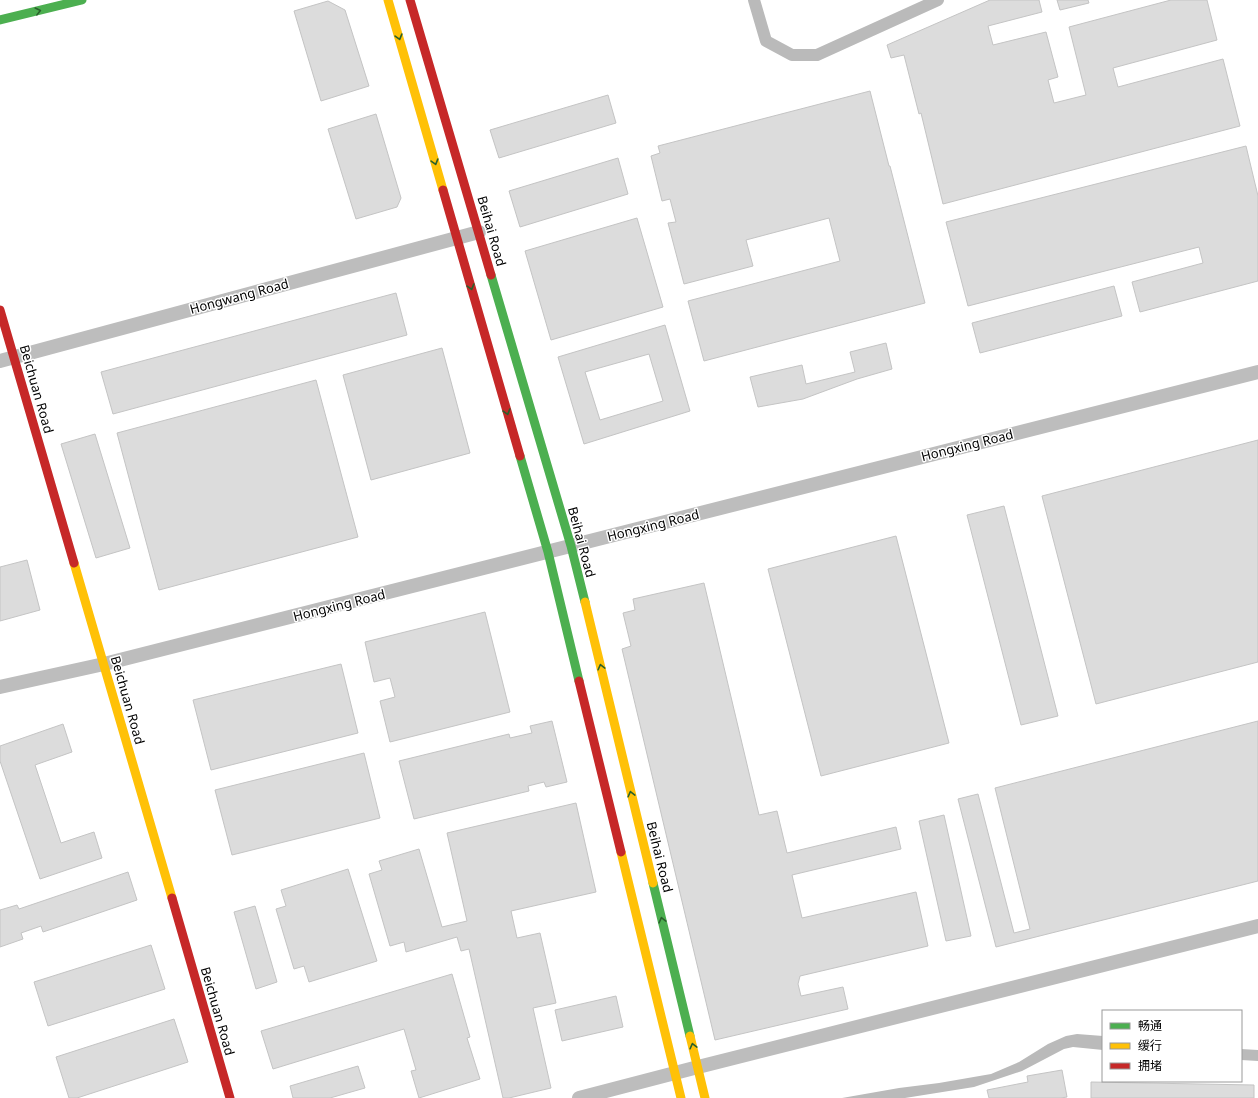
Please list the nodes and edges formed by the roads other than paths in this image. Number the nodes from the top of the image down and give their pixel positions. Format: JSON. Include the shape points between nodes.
{"nodes":[{"id":1,"x":82,"y":0,"type":"edge"},
{"id":2,"x":388,"y":0,"type":"edge"},
{"id":3,"x":410,"y":0,"type":"edge"},
{"id":4,"x":0,"y":20,"type":"edge"},
{"id":5,"x":479,"y":232,"type":"junction"},
{"id":6,"x":457,"y":237,"type":"junction"},
{"id":7,"x":0,"y":310,"type":"edge"},
{"id":8,"x":15,"y":357,"type":"junction"},
{"id":9,"x":0,"y":361,"type":"edge"},
{"id":10,"x":1258,"y":372,"type":"edge"},
{"id":11,"x":571,"y":546,"type":"junction"},
{"id":12,"x":548,"y":552,"type":"junction"},
{"id":13,"x":104,"y":664,"type":"junction"},
{"id":14,"x":0,"y":687,"type":"edge"},
{"id":15,"x":1258,"y":926,"type":"edge"},
{"id":16,"x":698,"y":1067,"type":"junction"},
{"id":17,"x":675,"y":1072,"type":"junction"},
{"id":18,"x":230,"y":1098,"type":"edge"},
{"id":19,"x":579,"y":1098,"type":"edge"},
{"id":20,"x":682,"y":1098,"type":"edge"},
{"id":21,"x":705,"y":1098,"type":"edge"}],
"edges":[{"from":4,"to":1,"type":"street","one_way":true},
{"from":2,"to":6,"type":"street","one_way":true},
{"from":3,"to":5,"type":"street","name":"Beihai Road"},
{"from":5,"to":6,"type":"street","name":"Hongwang Road"},
{"from":5,"to":11,"type":"street","name":"Beihai Road"},
{"from":6,"to":8,"type":"street","name":"Hongwang Road"},
{"from":6,"to":12,"type":"street","one_way":true},
{"from":7,"to":8,"type":"street","name":"Beichuan Road"},
{"from":8,"to":9,"type":"street","name":"Hongwang Road"},
{"from":8,"to":13,"type":"street","name":"Beichuan Road"},
{"from":10,"to":11,"type":"street","name":"Hongxing Road"},
{"from":11,"to":12,"type":"street","name":"Hongxing Road"},
{"from":16,"to":11,"type":"street","name":"Beihai Road","one_way":true},
{"from":12,"to":13,"type":"street","name":"Hongxing Road"},
{"from":12,"to":17,"type":"street"},
{"from":13,"to":14,"type":"street","name":"Hongxing Road"},
{"from":13,"to":18,"type":"street","name":"Beichuan Road"},
{"from":15,"to":16,"type":"street"},
{"from":16,"to":17,"type":"street"},
{"from":16,"to":21,"type":"street","name":"Beihai Road"},
{"from":17,"to":19,"type":"street"},
{"from":17,"to":20,"type":"street"}]}
